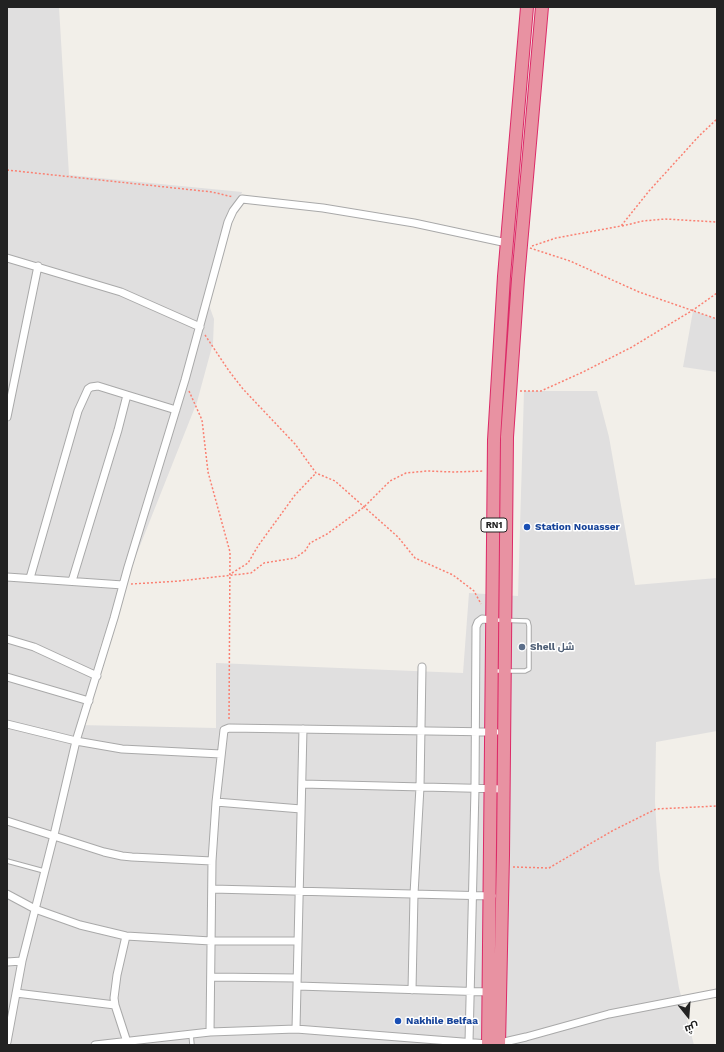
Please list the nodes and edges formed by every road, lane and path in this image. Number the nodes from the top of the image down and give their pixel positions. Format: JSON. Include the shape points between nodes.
{"nodes":[{"id":1,"x":527,"y":7,"type":"edge"},
{"id":2,"x":542,"y":7,"type":"edge"},
{"id":3,"x":717,"y":119,"type":"edge"},
{"id":4,"x":7,"y":170,"type":"edge"},
{"id":5,"x":242,"y":199,"type":"junction"},
{"id":6,"x":717,"y":222,"type":"edge"},
{"id":7,"x":621,"y":226,"type":"junction"},
{"id":8,"x":507,"y":243,"type":"junction"},
{"id":9,"x":7,"y":258,"type":"edge"},
{"id":10,"x":38,"y":266,"type":"junction"},
{"id":11,"x":717,"y":293,"type":"edge"},
{"id":12,"x":693,"y":310,"type":"junction"},
{"id":13,"x":717,"y":319,"type":"edge"},
{"id":14,"x":200,"y":327,"type":"junction"},
{"id":15,"x":185,"y":380,"type":"junction"},
{"id":16,"x":510,"y":389,"type":"junction"},
{"id":17,"x":127,"y":394,"type":"junction"},
{"id":18,"x":176,"y":410,"type":"junction"},
{"id":19,"x":7,"y":418,"type":"edge"},
{"id":20,"x":494,"y":470,"type":"junction"},
{"id":21,"x":316,"y":473,"type":"junction"},
{"id":22,"x":364,"y":507,"type":"junction"},
{"id":23,"x":230,"y":574,"type":"junction"},
{"id":24,"x":7,"y":577,"type":"edge"},
{"id":25,"x":30,"y":578,"type":"junction"},
{"id":26,"x":72,"y":581,"type":"junction"},
{"id":27,"x":123,"y":585,"type":"junction"},
{"id":28,"x":491,"y":620,"type":"junction"},
{"id":29,"x":506,"y":620,"type":"junction"},
{"id":30,"x":7,"y":639,"type":"edge"},
{"id":31,"x":422,"y":667,"type":"dead end"},
{"id":32,"x":492,"y":671,"type":"junction"},
{"id":33,"x":505,"y":671,"type":"junction"},
{"id":34,"x":97,"y":676,"type":"junction"},
{"id":35,"x":7,"y":677,"type":"edge"},
{"id":36,"x":88,"y":701,"type":"junction"},
{"id":37,"x":7,"y":724,"type":"edge"},
{"id":38,"x":229,"y":728,"type":"junction"},
{"id":39,"x":303,"y":729,"type":"junction"},
{"id":40,"x":421,"y":731,"type":"junction"},
{"id":41,"x":476,"y":732,"type":"junction"},
{"id":42,"x":491,"y":732,"type":"junction"},
{"id":43,"x":504,"y":732,"type":"junction"},
{"id":44,"x":76,"y":741,"type":"junction"},
{"id":45,"x":221,"y":754,"type":"junction"},
{"id":46,"x":302,"y":784,"type":"junction"},
{"id":47,"x":420,"y":787,"type":"junction"},
{"id":48,"x":475,"y":788,"type":"junction"},
{"id":49,"x":491,"y":788,"type":"junction"},
{"id":50,"x":504,"y":789,"type":"junction"},
{"id":51,"x":216,"y":802,"type":"junction"},
{"id":52,"x":717,"y":806,"type":"edge"},
{"id":53,"x":301,"y":808,"type":"junction"},
{"id":54,"x":7,"y":821,"type":"edge"},
{"id":55,"x":54,"y":835,"type":"junction"},
{"id":56,"x":7,"y":861,"type":"edge"},
{"id":57,"x":212,"y":861,"type":"junction"},
{"id":58,"x":503,"y":867,"type":"junction"},
{"id":59,"x":44,"y":871,"type":"junction"},
{"id":60,"x":212,"y":889,"type":"junction"},
{"id":61,"x":299,"y":891,"type":"junction"},
{"id":62,"x":7,"y":894,"type":"edge"},
{"id":63,"x":414,"y":894,"type":"junction"},
{"id":64,"x":473,"y":896,"type":"junction"},
{"id":65,"x":490,"y":896,"type":"junction"},
{"id":66,"x":502,"y":896,"type":"junction"},
{"id":67,"x":34,"y":909,"type":"junction"},
{"id":68,"x":126,"y":936,"type":"junction"},
{"id":69,"x":211,"y":941,"type":"junction"},
{"id":70,"x":298,"y":941,"type":"junction"},
{"id":71,"x":22,"y":961,"type":"junction"},
{"id":72,"x":7,"y":962,"type":"edge"},
{"id":73,"x":211,"y":977,"type":"junction"},
{"id":74,"x":297,"y":978,"type":"junction"},
{"id":75,"x":297,"y":986,"type":"junction"},
{"id":76,"x":412,"y":990,"type":"junction"},
{"id":77,"x":471,"y":992,"type":"junction"},
{"id":78,"x":489,"y":992,"type":"junction"},
{"id":79,"x":16,"y":993,"type":"junction"},
{"id":80,"x":717,"y":993,"type":"edge"},
{"id":81,"x":115,"y":1005,"type":"junction"},
{"id":82,"x":296,"y":1029,"type":"junction"},
{"id":83,"x":210,"y":1032,"type":"junction"},
{"id":84,"x":191,"y":1034,"type":"junction"},
{"id":85,"x":7,"y":1042,"type":"edge"},
{"id":86,"x":127,"y":1042,"type":"junction"},
{"id":87,"x":469,"y":1042,"type":"junction"},
{"id":88,"x":119,"y":1044,"type":"edge"},
{"id":89,"x":494,"y":1044,"type":"edge"},
{"id":90,"x":95,"y":1045,"type":"edge"},
{"id":91,"x":192,"y":1045,"type":"edge"}],
"edges":[{"from":1,"to":8,"type":"highway","number":"RN1"},
{"from":2,"to":16,"type":"highway","number":"RN1"},
{"from":3,"to":7,"type":"path","via":[[649,191]]},
{"from":4,"to":5,"type":"path","via":[[212,192]]},
{"from":5,"to":8,"type":"street","via":[[323,208],[414,223]]},
{"from":5,"to":14,"type":"street","via":[[228,222]]},
{"from":6,"to":7,"type":"path","via":[[665,219]]},
{"from":7,"to":12,"type":"path","via":[[556,238],[528,248],[570,261],[639,292]]},
{"from":8,"to":20,"type":"highway","number":"RN1"},
{"from":9,"to":10,"type":"street"},
{"from":10,"to":14,"type":"street","via":[[121,292]]},
{"from":10,"to":19,"type":"street"},
{"from":11,"to":12,"type":"path"},
{"from":12,"to":13,"type":"path"},
{"from":12,"to":16,"type":"path","via":[[632,347],[541,391]]},
{"from":14,"to":15,"type":"street"},
{"from":14,"to":21,"type":"path","via":[[243,389],[295,444]]},
{"from":15,"to":18,"type":"street"},
{"from":15,"to":23,"type":"path","via":[[202,420],[208,472],[230,552]]},
{"from":16,"to":29,"type":"highway","number":"RN1","via":[[507,437]]},
{"from":17,"to":18,"type":"street"},
{"from":17,"to":25,"type":"street","via":[[98,386],[88,389],[78,411]]},
{"from":17,"to":26,"type":"street"},
{"from":18,"to":27,"type":"street"},
{"from":20,"to":22,"type":"path","via":[[406,473],[390,481]]},
{"from":20,"to":28,"type":"highway","number":"RN1"},
{"from":21,"to":22,"type":"path","via":[[335,481]]},
{"from":21,"to":23,"type":"path","via":[[295,495],[248,563]]},
{"from":22,"to":23,"type":"path","via":[[310,543],[296,558],[264,563],[251,573]]},
{"from":22,"to":28,"type":"path","via":[[398,537],[415,558],[453,575],[474,591]]},
{"from":23,"to":27,"type":"path"},
{"from":23,"to":38,"type":"path"},
{"from":24,"to":25,"type":"street"},
{"from":25,"to":26,"type":"street"},
{"from":26,"to":27,"type":"street"},
{"from":27,"to":34,"type":"street"},
{"from":28,"to":29,"type":"lane"},
{"from":28,"to":32,"type":"highway","number":"RN1"},
{"from":28,"to":41,"type":"street","via":[[480,620],[476,627]]},
{"from":29,"to":33,"type":"highway","number":"RN1"},
{"from":29,"to":33,"type":"lane","via":[[527,621],[529,624],[529,669]]},
{"from":30,"to":34,"type":"street","via":[[34,646]]},
{"from":31,"to":40,"type":"street"},
{"from":32,"to":33,"type":"lane"},
{"from":32,"to":42,"type":"highway","number":"RN1"},
{"from":33,"to":43,"type":"highway","number":"RN1"},
{"from":34,"to":36,"type":"street"},
{"from":35,"to":36,"type":"street"},
{"from":36,"to":44,"type":"street"},
{"from":37,"to":44,"type":"street"},
{"from":38,"to":39,"type":"street"},
{"from":38,"to":45,"type":"street","via":[[223,732]]},
{"from":39,"to":40,"type":"street"},
{"from":39,"to":46,"type":"street"},
{"from":40,"to":41,"type":"street"},
{"from":40,"to":47,"type":"street"},
{"from":41,"to":42,"type":"street"},
{"from":41,"to":48,"type":"street"},
{"from":42,"to":43,"type":"street"},
{"from":42,"to":49,"type":"highway","number":"RN1"},
{"from":43,"to":50,"type":"highway","number":"RN1"},
{"from":44,"to":45,"type":"street","via":[[122,749]]},
{"from":44,"to":55,"type":"street"},
{"from":45,"to":51,"type":"street"},
{"from":46,"to":47,"type":"street"},
{"from":46,"to":53,"type":"street"},
{"from":47,"to":48,"type":"street"},
{"from":47,"to":63,"type":"street"},
{"from":48,"to":49,"type":"street"},
{"from":48,"to":64,"type":"street"},
{"from":49,"to":50,"type":"street"},
{"from":49,"to":65,"type":"highway","number":"RN1"},
{"from":50,"to":58,"type":"highway","number":"RN1"},
{"from":51,"to":53,"type":"street"},
{"from":51,"to":57,"type":"street"},
{"from":52,"to":58,"type":"path","via":[[656,809],[549,868]]},
{"from":53,"to":61,"type":"street"},
{"from":54,"to":55,"type":"street"},
{"from":55,"to":57,"type":"street","via":[[104,852],[132,858]]},
{"from":55,"to":59,"type":"street"},
{"from":56,"to":59,"type":"lane"},
{"from":57,"to":60,"type":"street"},
{"from":58,"to":66,"type":"highway","number":"RN1"},
{"from":59,"to":67,"type":"street"},
{"from":60,"to":61,"type":"street"},
{"from":60,"to":69,"type":"street"},
{"from":61,"to":63,"type":"street"},
{"from":61,"to":70,"type":"street"},
{"from":62,"to":67,"type":"street"},
{"from":63,"to":64,"type":"street"},
{"from":63,"to":76,"type":"street"},
{"from":64,"to":65,"type":"street"},
{"from":64,"to":77,"type":"street"},
{"from":65,"to":66,"type":"street"},
{"from":65,"to":78,"type":"highway","number":"RN1"},
{"from":66,"to":89,"type":"highway","number":"RN1"},
{"from":67,"to":68,"type":"street","via":[[80,925]]},
{"from":67,"to":71,"type":"street"},
{"from":68,"to":69,"type":"street"},
{"from":68,"to":81,"type":"street","via":[[114,991]]},
{"from":69,"to":70,"type":"street"},
{"from":69,"to":73,"type":"street"},
{"from":70,"to":74,"type":"street"},
{"from":71,"to":72,"type":"street"},
{"from":71,"to":79,"type":"street"},
{"from":73,"to":74,"type":"street"},
{"from":73,"to":83,"type":"street"},
{"from":74,"to":75,"type":"street"},
{"from":75,"to":76,"type":"street"},
{"from":75,"to":82,"type":"street"},
{"from":76,"to":77,"type":"street"},
{"from":77,"to":78,"type":"street"},
{"from":77,"to":87,"type":"street"},
{"from":78,"to":89,"type":"highway","number":"RN1"},
{"from":79,"to":81,"type":"street"},
{"from":79,"to":85,"type":"street"},
{"from":80,"to":89,"type":"street","via":[[609,1014]]},
{"from":81,"to":86,"type":"street"},
{"from":82,"to":83,"type":"street"},
{"from":82,"to":87,"type":"street"},
{"from":83,"to":84,"type":"street"},
{"from":84,"to":86,"type":"street"},
{"from":84,"to":91,"type":"lane"},
{"from":86,"to":88,"type":"street"},
{"from":87,"to":89,"type":"street"},
{"from":88,"to":90,"type":"street"}]}
